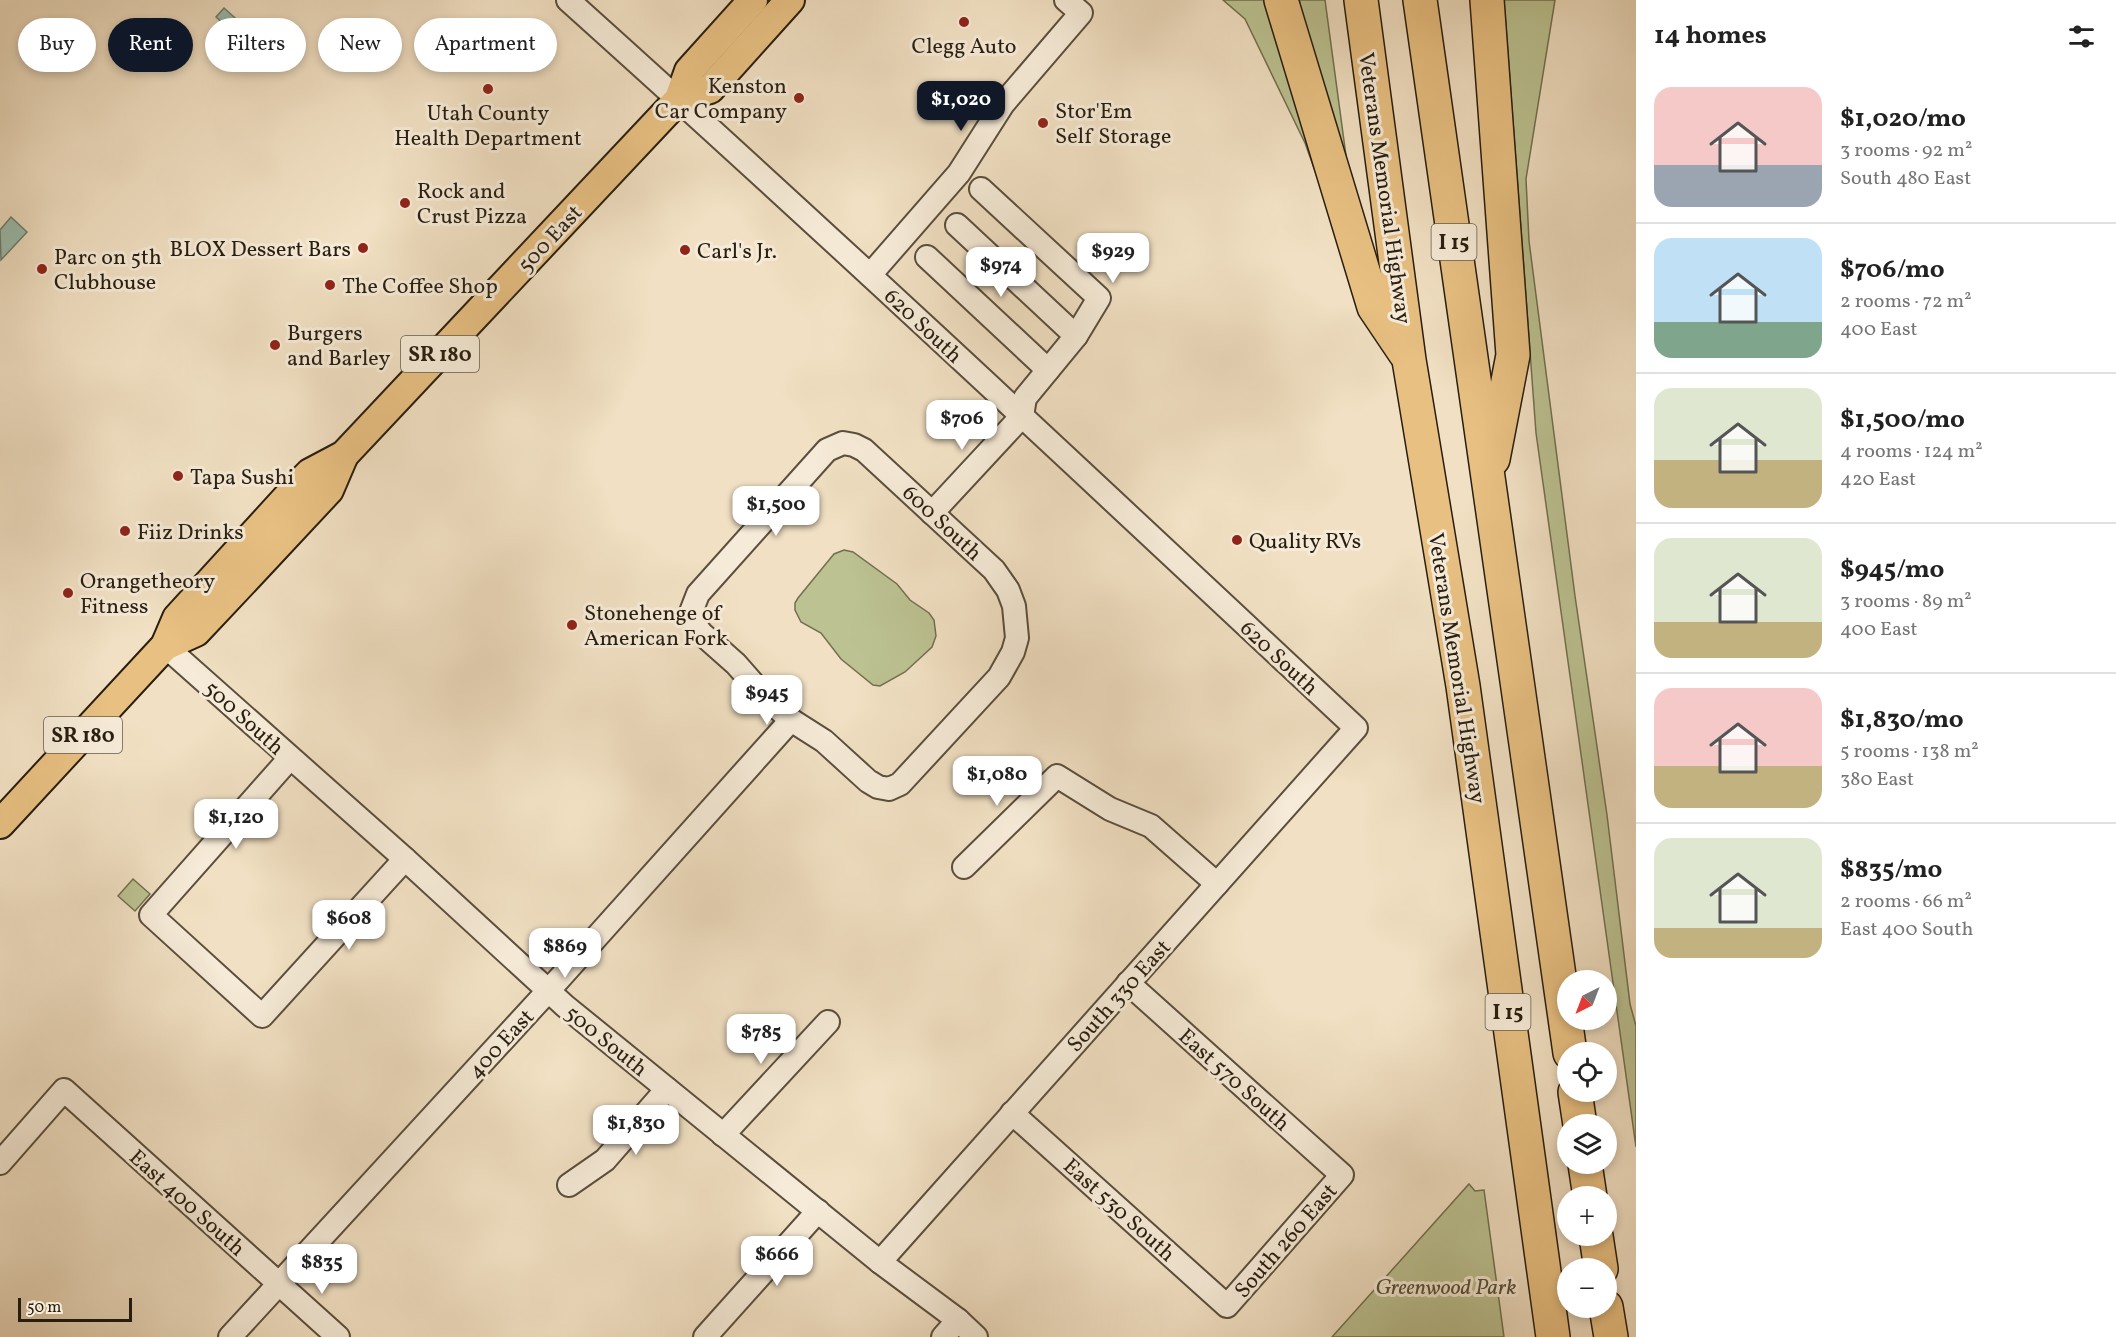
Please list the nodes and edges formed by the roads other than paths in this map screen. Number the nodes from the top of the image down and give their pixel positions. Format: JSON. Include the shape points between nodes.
{"nodes":[{"id":1,"x":568,"y":0,"type":"edge"},
{"id":2,"x":753,"y":0,"type":"edge"},
{"id":3,"x":790,"y":0,"type":"edge"},
{"id":4,"x":1281,"y":0,"type":"edge"},
{"id":5,"x":1361,"y":0,"type":"edge"},
{"id":6,"x":1420,"y":0,"type":"edge"},
{"id":7,"x":1487,"y":0,"type":"edge"},
{"id":8,"x":1074,"y":7,"type":"edge"},
{"id":9,"x":679,"y":99,"type":"junction"},
{"id":10,"x":981,"y":189,"type":"dead end"},
{"id":11,"x":957,"y":225,"type":"dead end"},
{"id":12,"x":927,"y":257,"type":"dead end"},
{"id":13,"x":870,"y":274,"type":"junction"},
{"id":14,"x":1076,"y":336,"type":"junction"},
{"id":15,"x":1409,"y":360,"type":"junction"},
{"id":16,"x":1048,"y":370,"type":"junction"},
{"id":17,"x":1022,"y":416,"type":"junction"},
{"id":18,"x":1488,"y":484,"type":"junction"},
{"id":19,"x":932,"y":513,"type":"junction"},
{"id":20,"x":165,"y":646,"type":"junction"},
{"id":21,"x":791,"y":720,"type":"junction"},
{"id":22,"x":1356,"y":728,"type":"joint"},
{"id":23,"x":290,"y":758,"type":"junction"},
{"id":24,"x":0,"y":824,"type":"edge"},
{"id":25,"x":405,"y":859,"type":"junction"},
{"id":26,"x":964,"y":867,"type":"dead end"},
{"id":27,"x":1217,"y":884,"type":"junction"},
{"id":28,"x":1128,"y":983,"type":"junction"},
{"id":29,"x":548,"y":990,"type":"junction"},
{"id":30,"x":828,"y":1022,"type":"dead end"},
{"id":31,"x":1568,"y":1042,"type":"edge"},
{"id":32,"x":667,"y":1089,"type":"junction"},
{"id":33,"x":1012,"y":1113,"type":"junction"},
{"id":34,"x":723,"y":1135,"type":"junction"},
{"id":35,"x":0,"y":1163,"type":"edge"},
{"id":36,"x":1342,"y":1175,"type":"joint"},
{"id":37,"x":569,"y":1185,"type":"dead end"},
{"id":38,"x":818,"y":1211,"type":"junction"},
{"id":39,"x":880,"y":1262,"type":"junction"},
{"id":40,"x":279,"y":1283,"type":"junction"},
{"id":41,"x":1227,"y":1306,"type":"joint"},
{"id":42,"x":1608,"y":1318,"type":"edge"},
{"id":43,"x":950,"y":1329,"type":"edge"},
{"id":44,"x":230,"y":1337,"type":"edge"},
{"id":45,"x":338,"y":1337,"type":"edge"},
{"id":46,"x":705,"y":1337,"type":"edge"},
{"id":47,"x":976,"y":1337,"type":"edge"},
{"id":48,"x":1553,"y":1337,"type":"edge"},
{"id":49,"x":1611,"y":1337,"type":"edge"}],
"edges":[{"from":1,"to":9,"type":"street","name":"620 South"},
{"from":2,"to":9,"type":"main road","name":"500 East","number":"SR 180","via":[[689,71]]},
{"from":3,"to":9,"type":"main road","name":"500 East","number":"SR 180","via":[[710,89]]},
{"from":4,"to":15,"type":"highway","via":[[1374,307]]},
{"from":5,"to":15,"type":"highway","name":"Veterans Memorial Highway","number":"I 15"},
{"from":6,"to":18,"type":"highway","number":"I 15"},
{"from":7,"to":18,"type":"highway","via":[[1513,355]]},
{"from":8,"to":13,"type":"street","via":[[1003,104],[959,173]]},
{"from":9,"to":13,"type":"street","name":"620 South"},
{"from":9,"to":20,"type":"main road","name":"500 East","number":"SR 180","via":[[344,455],[303,480],[177,618]]},
{"from":10,"to":14,"type":"street","via":[[1099,298]]},
{"from":11,"to":14,"type":"street"},
{"from":12,"to":16,"type":"street"},
{"from":13,"to":17,"type":"street","name":"620 South"},
{"from":14,"to":16,"type":"street"},
{"from":15,"to":48,"type":"highway","name":"Veterans Memorial Highway","number":"I 15","via":[[1463,686]]},
{"from":16,"to":17,"type":"street","via":[[1025,398]]},
{"from":17,"to":19,"type":"street"},
{"from":17,"to":22,"type":"street","name":"620 South"},
{"from":18,"to":31,"type":"highway","number":"I 15"},
{"from":19,"to":21,"type":"street","name":"600 South","via":[[994,570],[1008,590],[1017,638],[999,677],[900,784],[889,789],[868,781],[824,741]]},
{"from":19,"to":21,"type":"street","name":"600 South","via":[[864,450],[843,443],[827,450],[698,594],[691,612],[701,633]]},
{"from":20,"to":23,"type":"street","name":"500 South"},
{"from":20,"to":24,"type":"main road","name":"500 East","number":"SR 180"},
{"from":21,"to":29,"type":"street","name":"400 East"},
{"from":22,"to":27,"type":"street","name":"South 330 East"},
{"from":23,"to":25,"type":"street","name":"500 South"},
{"from":23,"to":25,"type":"street","via":[[151,915],[262,1016]]},
{"from":25,"to":29,"type":"street","name":"500 South"},
{"from":26,"to":27,"type":"street","via":[[1057,777],[1110,809],[1151,826]]},
{"from":27,"to":28,"type":"street","name":"South 330 East"},
{"from":28,"to":33,"type":"street","name":"South 330 East"},
{"from":28,"to":36,"type":"street","name":"East 570 South"},
{"from":29,"to":32,"type":"street","name":"500 South"},
{"from":29,"to":40,"type":"street","name":"400 East"},
{"from":30,"to":34,"type":"street"},
{"from":32,"to":34,"type":"street","name":"500 South"},
{"from":32,"to":37,"type":"street","via":[[605,1160]]},
{"from":33,"to":39,"type":"street","name":"South 330 East"},
{"from":33,"to":41,"type":"street","name":"East 530 South"},
{"from":34,"to":38,"type":"street","name":"500 South"},
{"from":35,"to":40,"type":"street","name":"East 400 South","via":[[64,1090]]},
{"from":36,"to":41,"type":"street","name":"South 260 East"},
{"from":38,"to":39,"type":"street","name":"500 South"},
{"from":38,"to":46,"type":"street"},
{"from":39,"to":43,"type":"street","name":"500 South"},
{"from":40,"to":44,"type":"street","name":"400 East"},
{"from":40,"to":45,"type":"street","name":"East 400 South"},
{"from":42,"to":49,"type":"highway"},
{"from":43,"to":47,"type":"street","name":"500 South"}]}
